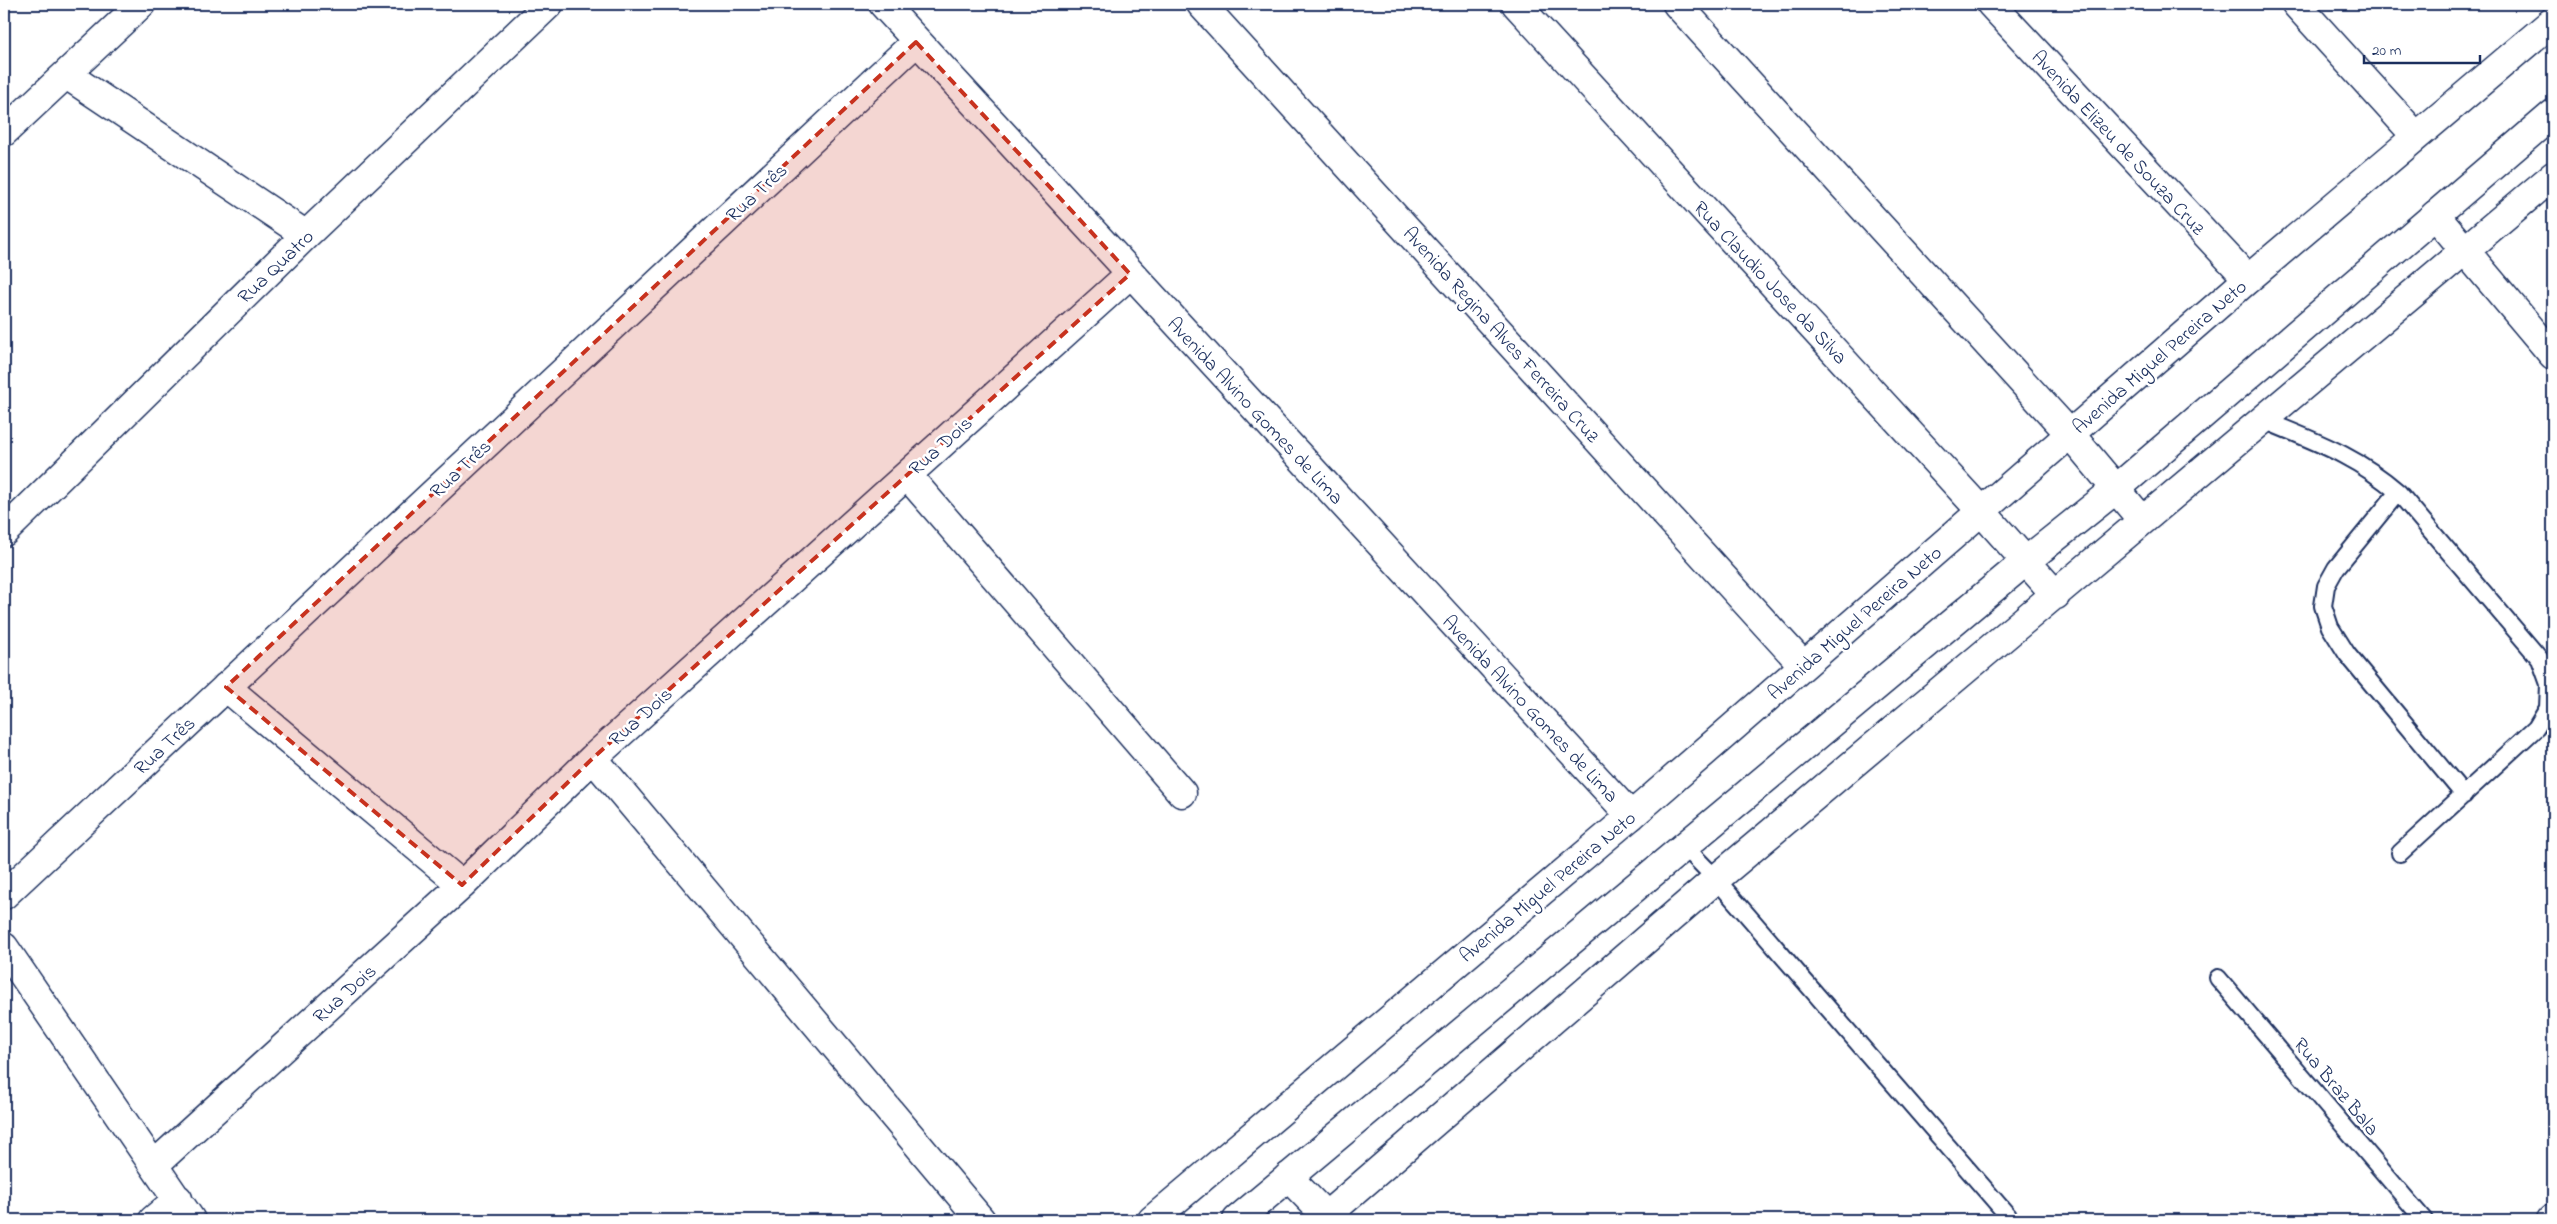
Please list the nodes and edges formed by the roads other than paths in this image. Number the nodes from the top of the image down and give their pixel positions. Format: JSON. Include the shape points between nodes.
{"nodes":[{"id":1,"x":140,"y":4,"type":"edge"},
{"id":2,"x":549,"y":4,"type":"edge"},
{"id":3,"x":883,"y":4,"type":"edge"},
{"id":4,"x":1201,"y":4,"type":"edge"},
{"id":5,"x":1516,"y":4,"type":"edge"},
{"id":6,"x":1677,"y":4,"type":"edge"},
{"id":7,"x":1991,"y":4,"type":"edge"},
{"id":8,"x":2296,"y":4,"type":"edge"},
{"id":9,"x":2553,"y":21,"type":"edge"},
{"id":10,"x":916,"y":42,"type":"junction"},
{"id":11,"x":67,"y":75,"type":"junction"},
{"id":12,"x":2553,"y":114,"type":"edge"},
{"id":13,"x":4,"y":132,"type":"edge"},
{"id":14,"x":2416,"y":136,"type":"junction"},
{"id":15,"x":2553,"y":176,"type":"edge"},
{"id":16,"x":2435,"y":215,"type":"junction"},
{"id":17,"x":306,"y":235,"type":"junction"},
{"id":18,"x":2464,"y":250,"type":"junction"},
{"id":19,"x":1130,"y":274,"type":"junction"},
{"id":20,"x":2248,"y":279,"type":"junction"},
{"id":21,"x":2553,"y":355,"type":"edge"},
{"id":22,"x":2261,"y":420,"type":"junction"},
{"id":23,"x":2070,"y":434,"type":"junction"},
{"id":24,"x":906,"y":475,"type":"junction"},
{"id":25,"x":2116,"y":489,"type":"junction"},
{"id":26,"x":2398,"y":492,"type":"junction"},
{"id":27,"x":1982,"y":512,"type":"junction"},
{"id":28,"x":2142,"y":520,"type":"junction"},
{"id":29,"x":4,"y":532,"type":"edge"},
{"id":30,"x":2026,"y":561,"type":"junction"},
{"id":31,"x":2056,"y":595,"type":"junction"},
{"id":32,"x":1804,"y":665,"type":"junction"},
{"id":33,"x":226,"y":687,"type":"junction"},
{"id":34,"x":593,"y":758,"type":"junction"},
{"id":35,"x":1182,"y":793,"type":"dead end"},
{"id":36,"x":2464,"y":795,"type":"junction"},
{"id":37,"x":1631,"y":816,"type":"junction"},
{"id":38,"x":1685,"y":846,"type":"junction"},
{"id":39,"x":2400,"y":853,"type":"dead end"},
{"id":40,"x":1716,"y":879,"type":"junction"},
{"id":41,"x":462,"y":885,"type":"junction"},
{"id":42,"x":4,"y":895,"type":"edge"},
{"id":43,"x":7,"y":960,"type":"edge"},
{"id":44,"x":2218,"y":978,"type":"dead end"},
{"id":45,"x":154,"y":1165,"type":"junction"},
{"id":46,"x":1288,"y":1178,"type":"junction"},
{"id":47,"x":185,"y":1210,"type":"edge"},
{"id":48,"x":2008,"y":1217,"type":"dead end"},
{"id":49,"x":1328,"y":1218,"type":"edge"},
{"id":50,"x":153,"y":1220,"type":"edge"},
{"id":51,"x":981,"y":1220,"type":"edge"},
{"id":52,"x":1152,"y":1220,"type":"edge"},
{"id":53,"x":1237,"y":1220,"type":"edge"},
{"id":54,"x":2424,"y":1220,"type":"edge"}],
"edges":[{"from":1,"to":11,"type":"street"},
{"from":2,"to":17,"type":"street","name":"Rua Quatro"},
{"from":3,"to":10,"type":"street","name":"Avenida Alvino Gomes de Lima"},
{"from":4,"to":32,"type":"street","name":"Avenida Regina Alves Ferreira Cruz"},
{"from":5,"to":27,"type":"street","name":"Rua Claudio Jose da Silva"},
{"from":6,"to":23,"type":"street"},
{"from":7,"to":20,"type":"street","name":"Avenida Elizeu de Souza Cruz"},
{"from":8,"to":14,"type":"street"},
{"from":9,"to":14,"type":"street","name":"Avenida Miguel Pereira Neto"},
{"from":10,"to":19,"type":"street","name":"Avenida Alvino Gomes de Lima"},
{"from":10,"to":33,"type":"street","name":"Rua Três"},
{"from":11,"to":13,"type":"street"},
{"from":11,"to":17,"type":"street"},
{"from":12,"to":16,"type":"street"},
{"from":14,"to":20,"type":"street","name":"Avenida Miguel Pereira Neto"},
{"from":15,"to":18,"type":"street"},
{"from":16,"to":18,"type":"street"},
{"from":16,"to":25,"type":"street"},
{"from":17,"to":29,"type":"street","name":"Rua Quatro"},
{"from":18,"to":21,"type":"street"},
{"from":18,"to":22,"type":"street"},
{"from":19,"to":24,"type":"street","name":"Rua Dois"},
{"from":19,"to":37,"type":"street","name":"Avenida Alvino Gomes de Lima"},
{"from":20,"to":23,"type":"street","name":"Avenida Miguel Pereira Neto"},
{"from":22,"to":26,"type":"lane","via":[[2352,458]]},
{"from":22,"to":28,"type":"street"},
{"from":23,"to":25,"type":"street"},
{"from":23,"to":27,"type":"street","name":"Avenida Miguel Pereira Neto"},
{"from":24,"to":34,"type":"street","name":"Rua Dois"},
{"from":24,"to":35,"type":"street"},
{"from":25,"to":28,"type":"street"},
{"from":25,"to":30,"type":"street"},
{"from":26,"to":36,"type":"lane","via":[[2336,568],[2326,586],[2323,606],[2330,627],[2347,654]]},
{"from":26,"to":36,"type":"lane","via":[[2519,632],[2540,659],[2549,684],[2548,708],[2536,728]]},
{"from":27,"to":30,"type":"street","name":"Rua Claudio Jose da Silva"},
{"from":27,"to":32,"type":"street","name":"Avenida Miguel Pereira Neto"},
{"from":28,"to":31,"type":"street"},
{"from":30,"to":31,"type":"street","name":"Rua Claudio Jose da Silva"},
{"from":30,"to":38,"type":"street"},
{"from":31,"to":40,"type":"street"},
{"from":32,"to":37,"type":"street","name":"Avenida Miguel Pereira Neto"},
{"from":33,"to":41,"type":"street"},
{"from":33,"to":42,"type":"street","name":"Rua Três"},
{"from":34,"to":41,"type":"street","name":"Rua Dois"},
{"from":34,"to":51,"type":"street"},
{"from":36,"to":39,"type":"lane"},
{"from":37,"to":52,"type":"street","name":"Avenida Miguel Pereira Neto"},
{"from":38,"to":40,"type":"lane"},
{"from":38,"to":46,"type":"street"},
{"from":40,"to":48,"type":"lane"},
{"from":40,"to":49,"type":"street"},
{"from":41,"to":45,"type":"street","name":"Rua Dois"},
{"from":43,"to":45,"type":"street"},
{"from":44,"to":54,"type":"lane","name":"Rua Braz Bala"},
{"from":45,"to":47,"type":"street"},
{"from":46,"to":49,"type":"street"},
{"from":46,"to":53,"type":"street"},
{"from":47,"to":50,"type":"street"}]}
